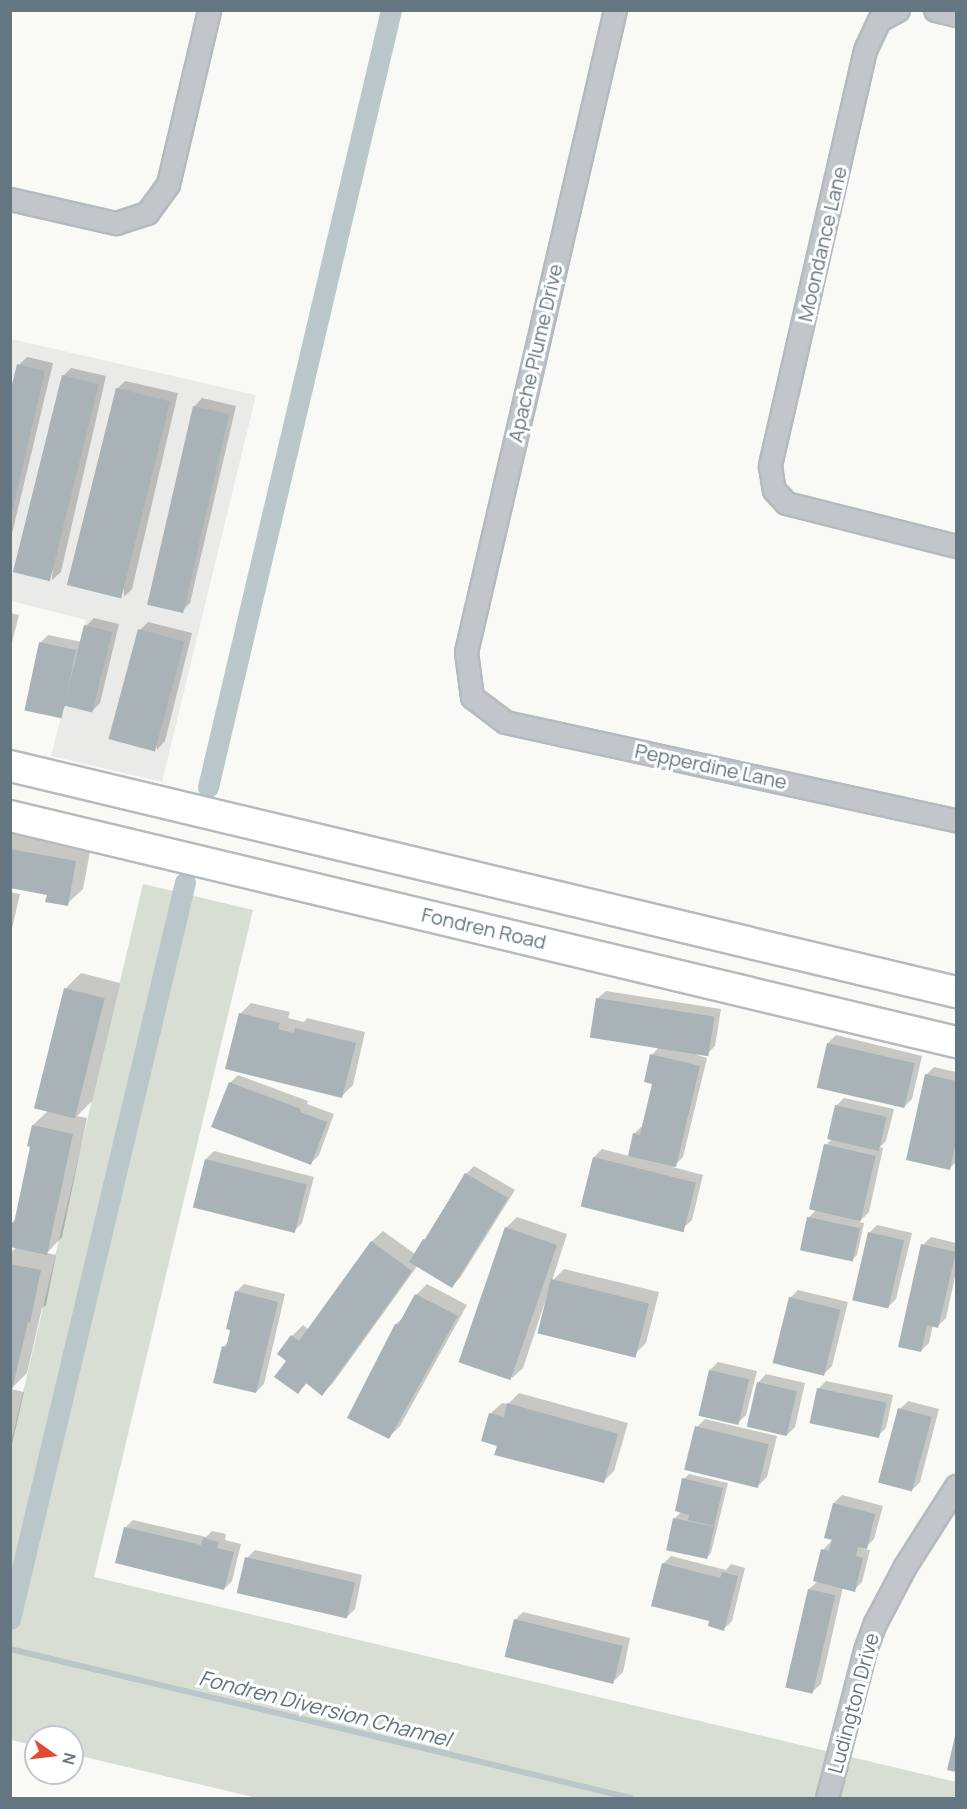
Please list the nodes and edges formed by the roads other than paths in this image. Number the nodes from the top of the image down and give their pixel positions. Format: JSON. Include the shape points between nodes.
{"nodes":[{"id":1,"x":209,"y":10,"type":"edge"},
{"id":2,"x":615,"y":10,"type":"edge"},
{"id":3,"x":898,"y":10,"type":"edge"},
{"id":4,"x":935,"y":10,"type":"edge"},
{"id":5,"x":957,"y":15,"type":"edge"},
{"id":6,"x":10,"y":199,"type":"edge"},
{"id":7,"x":957,"y":546,"type":"edge"},
{"id":8,"x":472,"y":697,"type":"joint"},
{"id":9,"x":10,"y":766,"type":"edge"},
{"id":10,"x":116,"y":791,"type":"junction"},
{"id":11,"x":10,"y":816,"type":"edge"},
{"id":12,"x":957,"y":820,"type":"edge"},
{"id":13,"x":105,"y":838,"type":"junction"},
{"id":14,"x":454,"y":872,"type":"junction"},
{"id":15,"x":442,"y":918,"type":"junction"},
{"id":16,"x":794,"y":953,"type":"junction"},
{"id":17,"x":957,"y":992,"type":"edge"},
{"id":18,"x":784,"y":1001,"type":"junction"},
{"id":19,"x":957,"y":1042,"type":"edge"},
{"id":20,"x":957,"y":1486,"type":"edge"},
{"id":21,"x":829,"y":1788,"type":"edge"}],
"edges":[{"from":1,"to":6,"type":"street","via":[[168,184],[147,213],[116,222]]},
{"from":2,"to":8,"type":"street","name":"Apache Plume Drive","via":[[466,652]]},
{"from":3,"to":7,"type":"street","name":"Moondance Lane","via":[[879,20],[865,50],[770,466],[774,490],[786,503]]},
{"from":4,"to":5,"type":"street"},
{"from":8,"to":12,"type":"street","name":"Pepperdine Lane","via":[[505,722]]},
{"from":9,"to":10,"type":"main road"},
{"from":10,"to":13,"type":"main road"},
{"from":10,"to":14,"type":"main road"},
{"from":11,"to":13,"type":"main road","name":"Fondren Road"},
{"from":13,"to":15,"type":"main road","name":"Fondren Road"},
{"from":14,"to":15,"type":"main road"},
{"from":14,"to":16,"type":"main road"},
{"from":15,"to":18,"type":"main road","name":"Fondren Road"},
{"from":16,"to":17,"type":"main road"},
{"from":16,"to":18,"type":"main road"},
{"from":18,"to":19,"type":"main road","name":"Fondren Road"},
{"from":20,"to":21,"type":"street","name":"Ludington Drive","via":[[905,1566],[875,1623]]}]}
